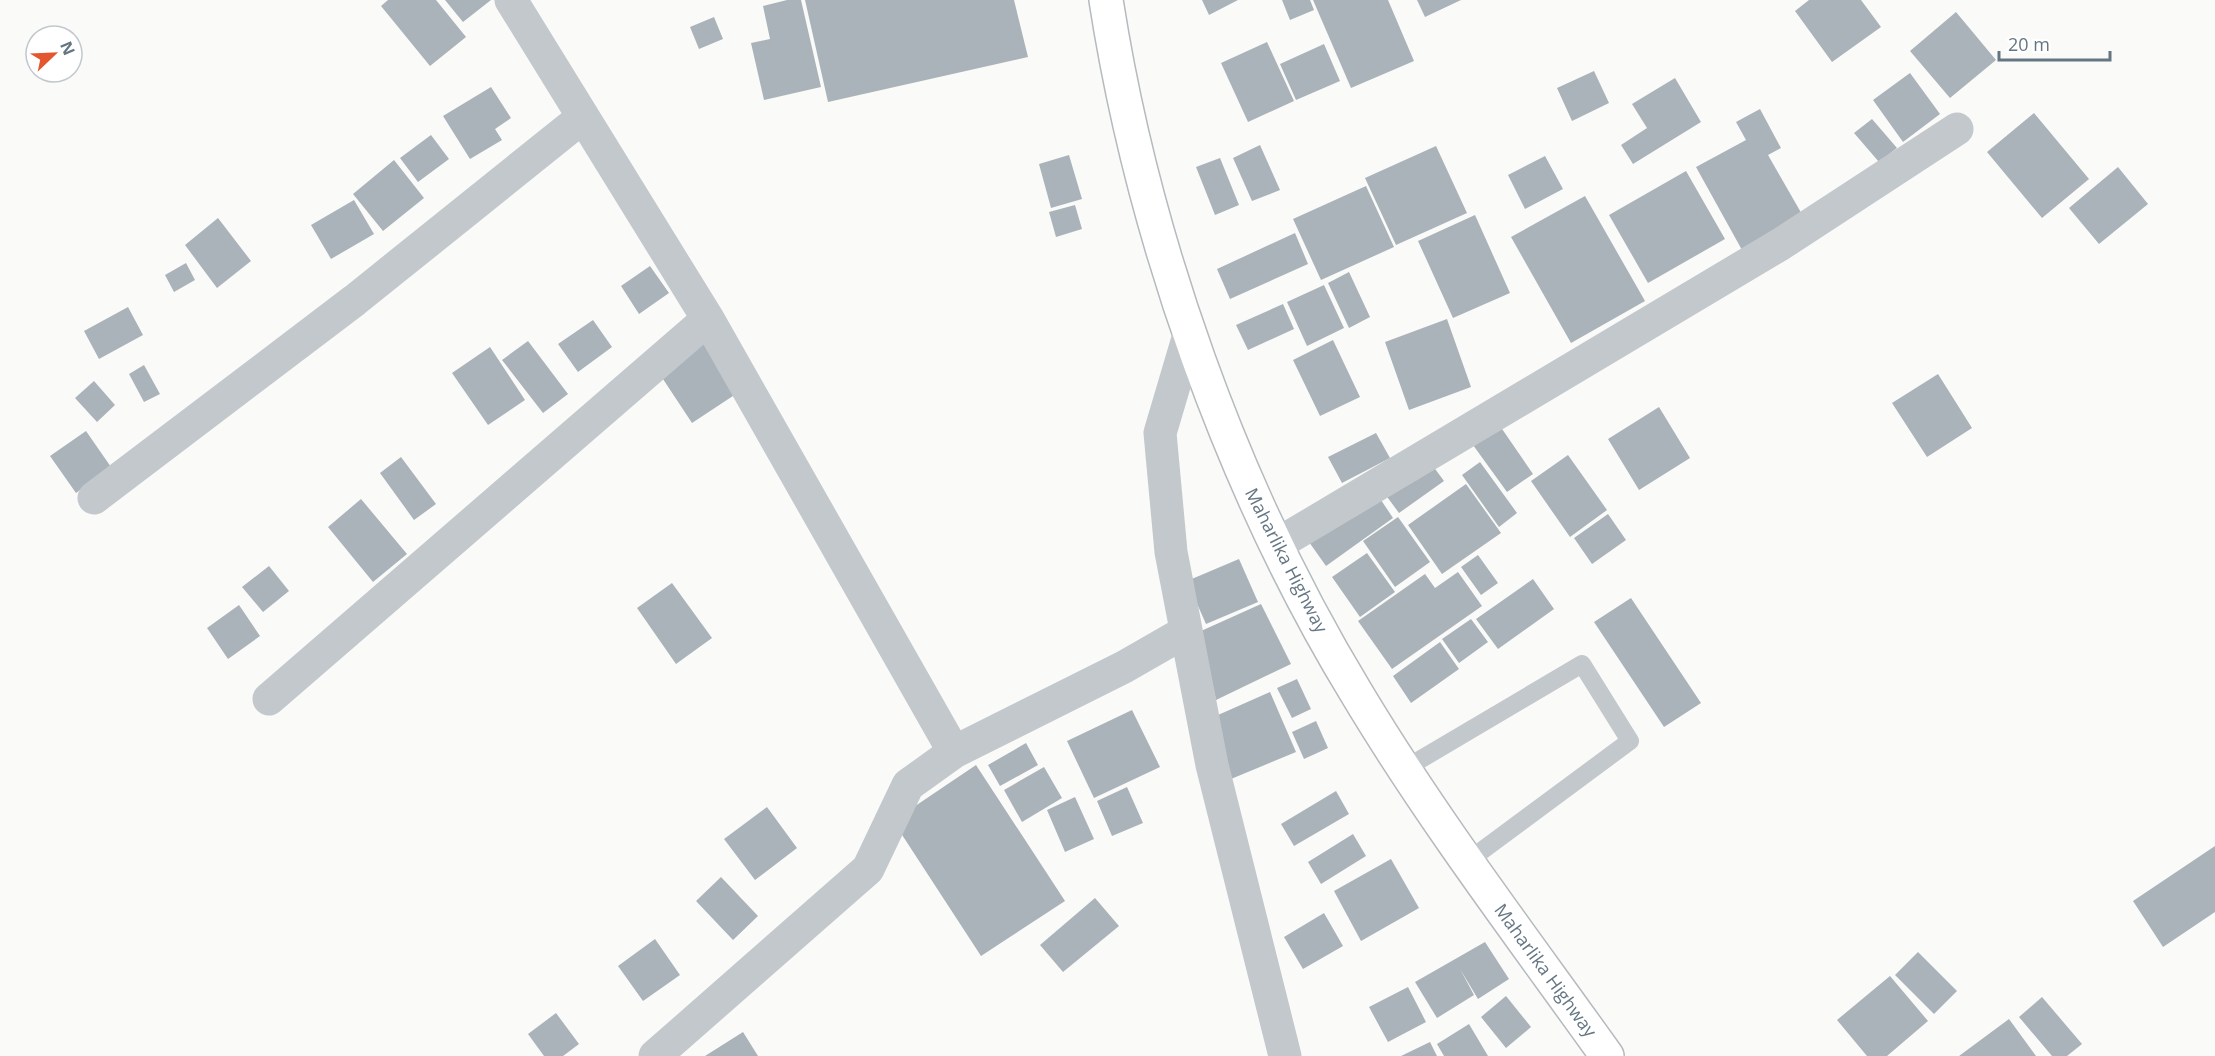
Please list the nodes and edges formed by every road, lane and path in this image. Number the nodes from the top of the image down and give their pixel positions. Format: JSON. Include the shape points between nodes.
{"nodes":[{"id":1,"x":511,"y":0,"type":"edge"},
{"id":2,"x":1106,"y":0,"type":"edge"},
{"id":3,"x":582,"y":117,"type":"junction"},
{"id":4,"x":1957,"y":129,"type":"dead end"},
{"id":5,"x":708,"y":319,"type":"junction"},
{"id":6,"x":1189,"y":335,"type":"junction"},
{"id":7,"x":94,"y":498,"type":"dead end"},
{"id":8,"x":1276,"y":545,"type":"junction"},
{"id":9,"x":1185,"y":632,"type":"junction"},
{"id":10,"x":269,"y":699,"type":"dead end"},
{"id":11,"x":954,"y":752,"type":"junction"},
{"id":12,"x":1406,"y":768,"type":"junction"},
{"id":13,"x":1468,"y":861,"type":"junction"},
{"id":14,"x":655,"y":1056,"type":"edge"},
{"id":15,"x":1285,"y":1056,"type":"edge"},
{"id":16,"x":1607,"y":1056,"type":"edge"}],
"edges":[{"from":1,"to":3,"type":"street"},
{"from":2,"to":6,"type":"main road","name":"Maharlika Highway","via":[[1119,86]]},
{"from":3,"to":5,"type":"street"},
{"from":3,"to":7,"type":"street","via":[[355,300]]},
{"from":4,"to":8,"type":"street","via":[[1781,244]]},
{"from":5,"to":10,"type":"street"},
{"from":5,"to":11,"type":"street"},
{"from":6,"to":8,"type":"main road","name":"Maharlika Highway","via":[[1230,442]]},
{"from":6,"to":9,"type":"street","via":[[1160,433],[1171,552]]},
{"from":8,"to":12,"type":"main road","name":"Maharlika Highway","via":[[1356,694]]},
{"from":9,"to":11,"type":"street"},
{"from":9,"to":15,"type":"street","via":[[1212,765]]},
{"from":11,"to":14,"type":"street","via":[[908,785],[868,869]]},
{"from":12,"to":13,"type":"main road","name":"Maharlika Highway"},
{"from":12,"to":13,"type":"lane","via":[[1582,664],[1630,741]]},
{"from":13,"to":16,"type":"main road","name":"Maharlika Highway"}]}
